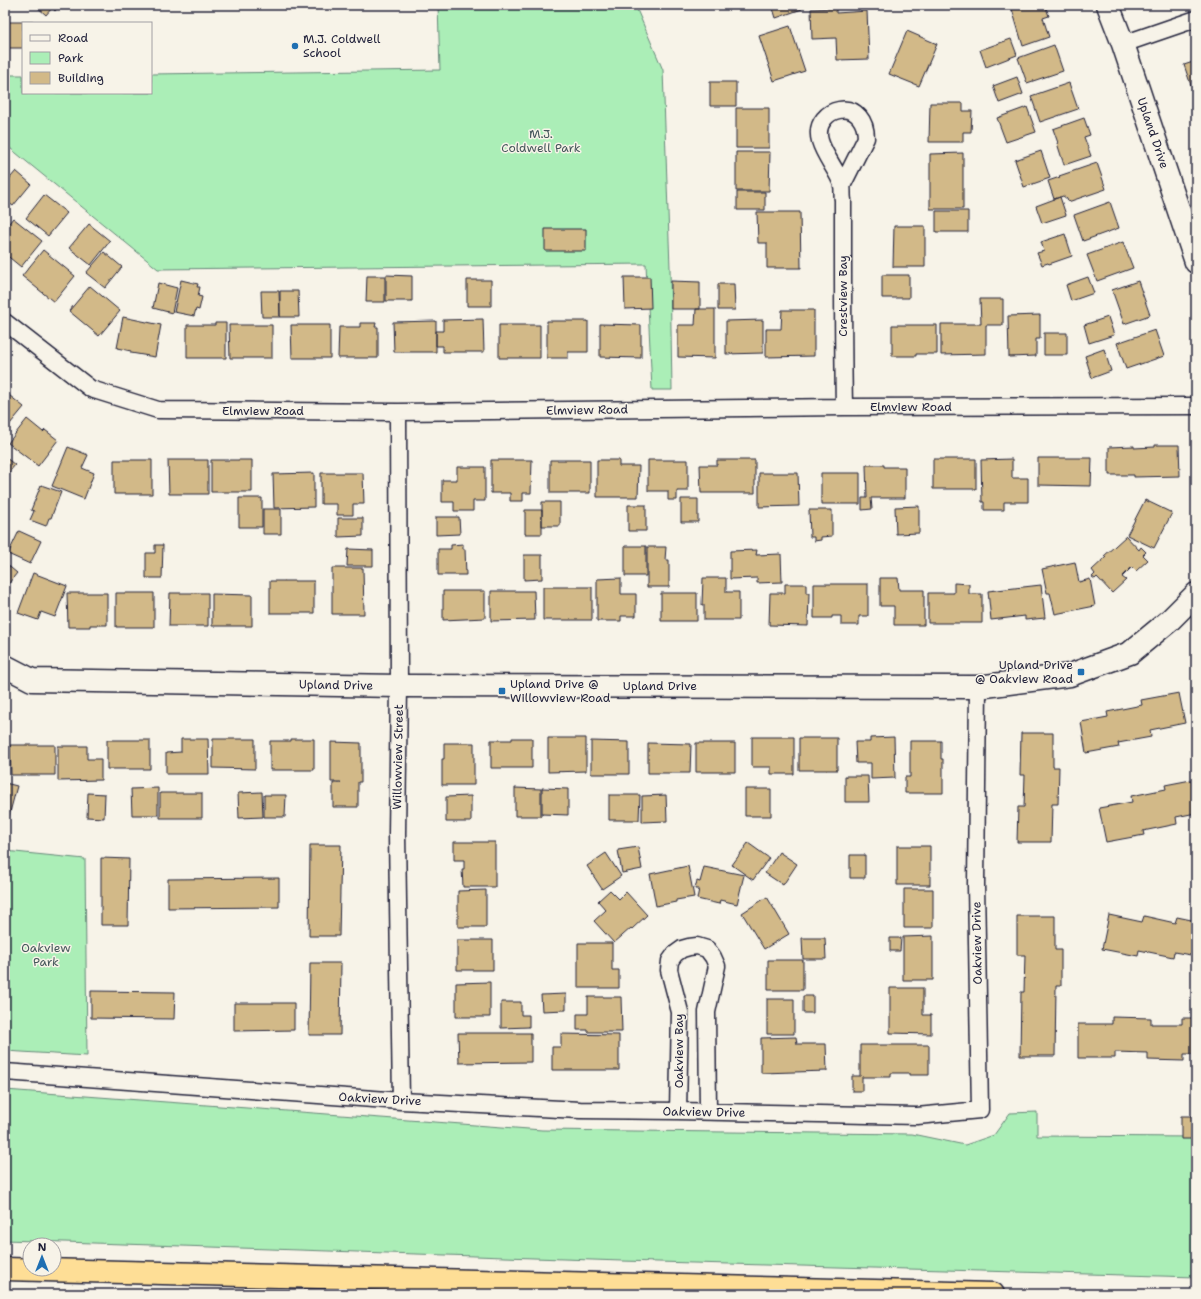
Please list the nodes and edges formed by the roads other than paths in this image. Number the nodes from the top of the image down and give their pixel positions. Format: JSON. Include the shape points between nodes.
{"nodes":[{"id":1,"x":1108,"y":5,"type":"edge"},
{"id":2,"x":1196,"y":18,"type":"edge"},
{"id":3,"x":1123,"y":44,"type":"junction"},
{"id":4,"x":842,"y":186,"type":"dead end"},
{"id":5,"x":1196,"y":262,"type":"edge"},
{"id":6,"x":5,"y":322,"type":"edge"},
{"id":7,"x":1196,"y":406,"type":"edge"},
{"id":8,"x":844,"y":407,"type":"junction"},
{"id":9,"x":398,"y":412,"type":"junction"},
{"id":10,"x":1196,"y":594,"type":"edge"},
{"id":11,"x":5,"y":666,"type":"edge"},
{"id":12,"x":399,"y":686,"type":"junction"},
{"id":13,"x":978,"y":686,"type":"junction"},
{"id":14,"x":5,"y":1072,"type":"edge"},
{"id":15,"x":401,"y":1101,"type":"junction"},
{"id":16,"x":678,"y":1111,"type":"junction"},
{"id":17,"x":708,"y":1111,"type":"junction"},
{"id":18,"x":5,"y":1269,"type":"edge"},
{"id":19,"x":993,"y":1294,"type":"edge"}],
"edges":[{"from":1,"to":3,"type":"street","name":"Upland Drive"},
{"from":2,"to":3,"type":"street"},
{"from":3,"to":5,"type":"street","name":"Upland Drive"},
{"from":4,"to":8,"type":"street","name":"Crestview Bay"},
{"from":6,"to":9,"type":"street","name":"Elmview Road","via":[[91,389],[158,410]]},
{"from":7,"to":8,"type":"street","name":"Elmview Road"},
{"from":8,"to":9,"type":"street","name":"Elmview Road"},
{"from":9,"to":12,"type":"street","name":"Willowview Street"},
{"from":10,"to":13,"type":"street","name":"Upland Drive","via":[[1170,620],[1130,653],[1070,675]]},
{"from":11,"to":12,"type":"street","name":"Upland Drive","via":[[32,680]]},
{"from":12,"to":13,"type":"street","name":"Upland Drive"},
{"from":12,"to":15,"type":"street","name":"Willowview Street","via":[[397,834]]},
{"from":13,"to":17,"type":"street","name":"Oakview Drive","via":[[976,885],[980,1110],[917,1116]]},
{"from":14,"to":15,"type":"street","name":"Oakview Drive"},
{"from":15,"to":16,"type":"street","name":"Oakview Drive","via":[[580,1110]]},
{"from":16,"to":17,"type":"street","name":"Oakview Drive"},
{"from":16,"to":17,"type":"street","name":"Oakview Bay","via":[[680,1012],[669,970],[670,961],[682,949],[697,946],[707,949],[717,966],[707,1012]]},
{"from":18,"to":19,"type":"highway"}]}
